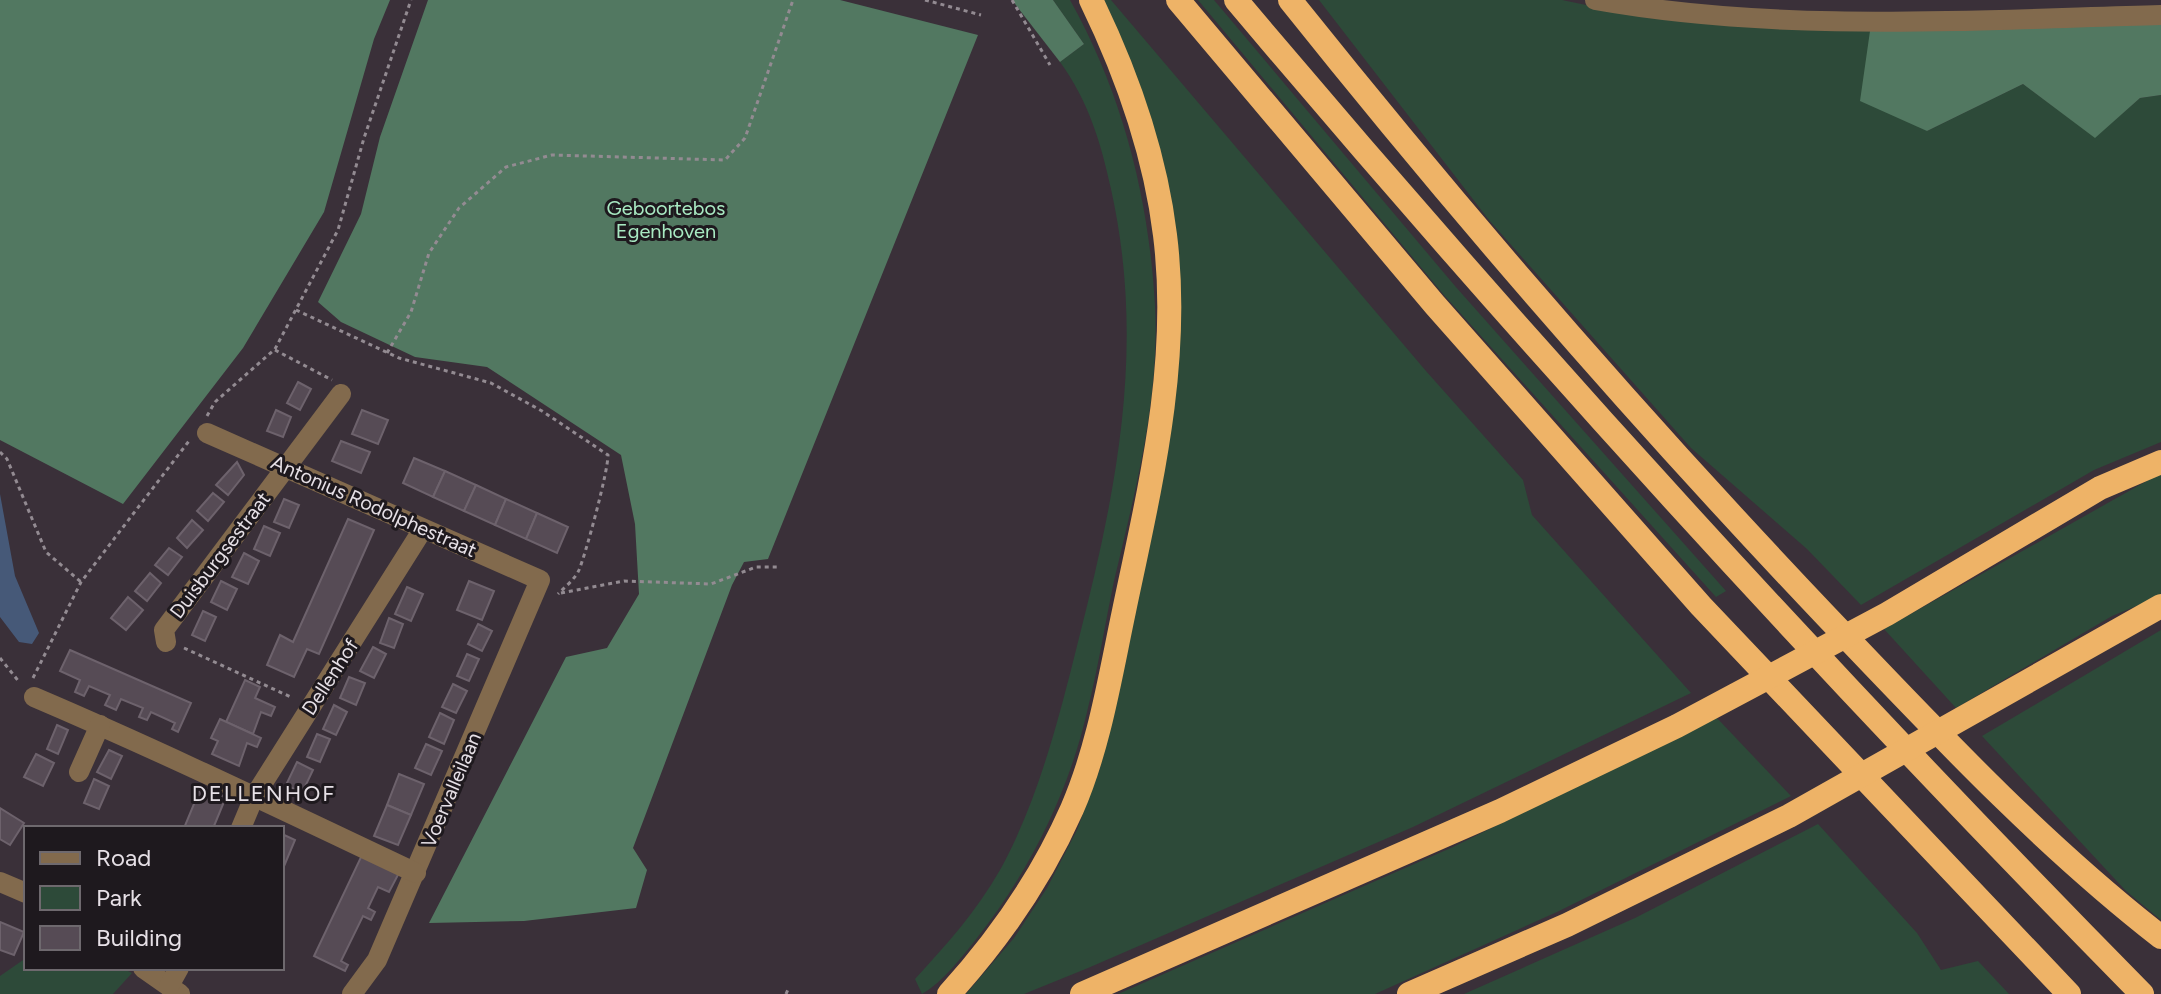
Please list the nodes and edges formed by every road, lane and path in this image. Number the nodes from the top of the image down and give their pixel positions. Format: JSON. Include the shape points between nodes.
{"nodes":[{"id":1,"x":411,"y":0,"type":"edge"},
{"id":2,"x":793,"y":0,"type":"edge"},
{"id":3,"x":925,"y":0,"type":"edge"},
{"id":4,"x":1012,"y":0,"type":"edge"},
{"id":5,"x":1091,"y":0,"type":"edge"},
{"id":6,"x":1178,"y":0,"type":"edge"},
{"id":7,"x":1236,"y":0,"type":"edge"},
{"id":8,"x":1290,"y":0,"type":"edge"},
{"id":9,"x":1595,"y":0,"type":"edge"},
{"id":10,"x":981,"y":15,"type":"dead end"},
{"id":11,"x":2161,"y":15,"type":"edge"},
{"id":12,"x":1050,"y":65,"type":"dead end"},
{"id":13,"x":296,"y":310,"type":"junction"},
{"id":14,"x":275,"y":349,"type":"junction"},
{"id":15,"x":387,"y":353,"type":"junction"},
{"id":16,"x":341,"y":394,"type":"joint"},
{"id":17,"x":199,"y":433,"type":"junction"},
{"id":18,"x":0,"y":452,"type":"edge"},
{"id":19,"x":2161,"y":462,"type":"edge"},
{"id":20,"x":286,"y":467,"type":"junction"},
{"id":21,"x":423,"y":529,"type":"junction"},
{"id":22,"x":778,"y":567,"type":"dead end"},
{"id":23,"x":81,"y":582,"type":"junction"},
{"id":24,"x":536,"y":588,"type":"junction"},
{"id":25,"x":558,"y":594,"type":"junction"},
{"id":26,"x":2161,"y":606,"type":"edge"},
{"id":27,"x":166,"y":642,"type":"joint"},
{"id":28,"x":0,"y":658,"type":"edge"},
{"id":29,"x":34,"y":697,"type":"dead end"},
{"id":30,"x":311,"y":707,"type":"junction"},
{"id":31,"x":100,"y":725,"type":"junction"},
{"id":32,"x":79,"y":772,"type":"dead end"},
{"id":33,"x":254,"y":797,"type":"junction"},
{"id":34,"x":242,"y":826,"type":"edge"},
{"id":35,"x":416,"y":873,"type":"junction"},
{"id":36,"x":0,"y":882,"type":"edge"},
{"id":37,"x":24,"y":892,"type":"edge"},
{"id":38,"x":2161,"y":937,"type":"edge"},
{"id":39,"x":147,"y":970,"type":"edge"},
{"id":40,"x":176,"y":983,"type":"edge"},
{"id":41,"x":789,"y":987,"type":"dead end"},
{"id":42,"x":352,"y":994,"type":"edge"},
{"id":43,"x":786,"y":994,"type":"edge"},
{"id":44,"x":949,"y":994,"type":"edge"},
{"id":45,"x":1082,"y":994,"type":"edge"},
{"id":46,"x":1409,"y":994,"type":"edge"},
{"id":47,"x":2069,"y":994,"type":"edge"},
{"id":48,"x":2142,"y":994,"type":"edge"}],
"edges":[{"from":1,"to":13,"type":"path","via":[[338,230]]},
{"from":2,"to":15,"type":"path","via":[[745,138],[725,160],[552,155],[506,167],[459,208],[429,253],[411,312]]},
{"from":3,"to":10,"type":"path"},
{"from":4,"to":12,"type":"path"},
{"from":5,"to":44,"type":"highway","via":[[1123,68],[1165,235],[1170,328],[1164,400],[1105,698],[1073,806],[1016,913]]},
{"from":6,"to":47,"type":"highway","via":[[1404,270],[1701,606]]},
{"from":7,"to":48,"type":"highway","via":[[1472,277],[1745,582]]},
{"from":8,"to":38,"type":"highway","via":[[1460,208],[1777,564],[2002,800]]},
{"from":9,"to":11,"type":"street","via":[[1653,10],[1874,22]]},
{"from":13,"to":14,"type":"path"},
{"from":13,"to":15,"type":"path"},
{"from":14,"to":16,"type":"path","via":[[346,387]]},
{"from":14,"to":17,"type":"path","via":[[215,402]]},
{"from":15,"to":25,"type":"path","via":[[491,383],[608,455],[578,573]]},
{"from":16,"to":20,"type":"street","name":"Duisburgsestraat"},
{"from":17,"to":20,"type":"street","name":"Antonius Rodolphestraat"},
{"from":17,"to":23,"type":"path"},
{"from":18,"to":23,"type":"path","via":[[46,552]]},
{"from":19,"to":45,"type":"highway","via":[[2100,488],[1887,614],[1677,726],[1500,811]]},
{"from":20,"to":21,"type":"street","name":"Antonius Rodolphestraat"},
{"from":20,"to":27,"type":"street","name":"Duisburgsestraat","via":[[164,630]]},
{"from":21,"to":24,"type":"street","name":"Antonius Rodolphestraat"},
{"from":21,"to":30,"type":"street","name":"Dellenhof"},
{"from":22,"to":25,"type":"path","via":[[756,567],[711,584],[624,581]]},
{"from":23,"to":28,"type":"path","via":[[26,691]]},
{"from":24,"to":25,"type":"path"},
{"from":24,"to":35,"type":"street","name":"Voervalleilaan"},
{"from":26,"to":46,"type":"highway","via":[[1789,816],[1567,925]]},
{"from":27,"to":30,"type":"path"},
{"from":29,"to":31,"type":"street"},
{"from":30,"to":33,"type":"street","name":"Dellenhof"},
{"from":31,"to":32,"type":"street"},
{"from":31,"to":33,"type":"street"},
{"from":33,"to":34,"type":"street","name":"Dellenhof"},
{"from":33,"to":35,"type":"street"},
{"from":35,"to":42,"type":"street","name":"Voervalleilaan","via":[[377,960]]},
{"from":36,"to":37,"type":"street"},
{"from":39,"to":40,"type":"street"},
{"from":41,"to":43,"type":"path"}]}
